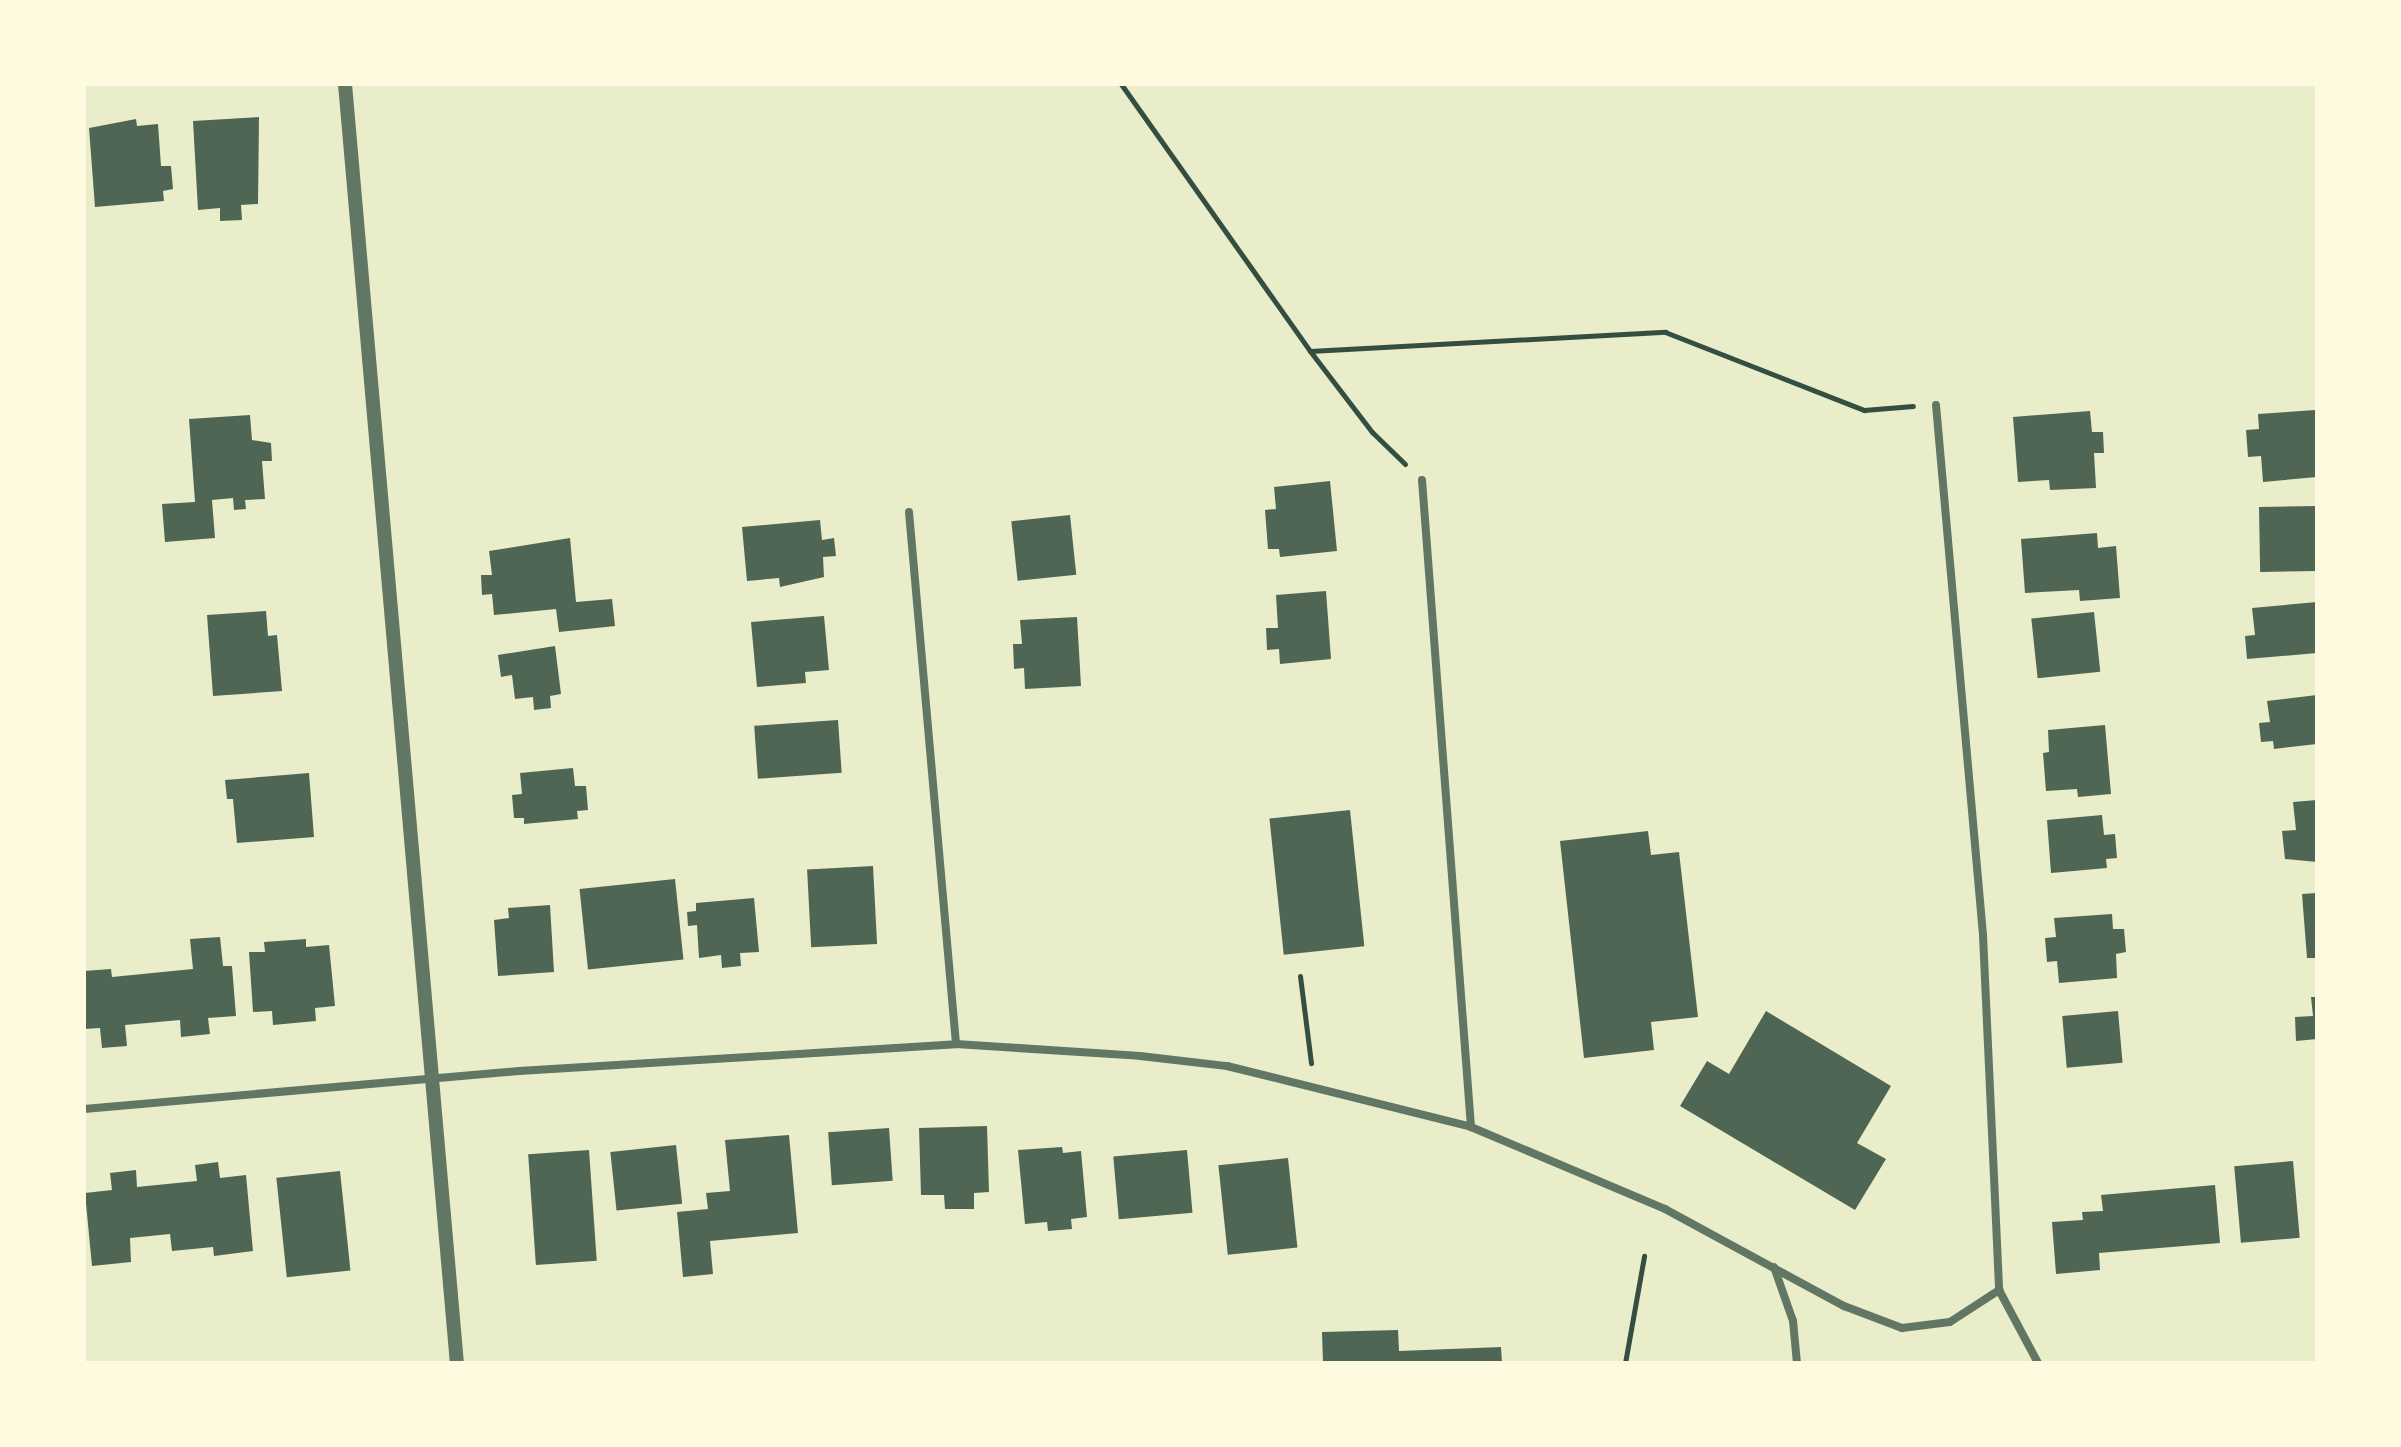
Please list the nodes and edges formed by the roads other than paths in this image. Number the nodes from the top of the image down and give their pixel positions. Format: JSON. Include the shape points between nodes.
{"nodes":[{"id":1,"x":345,"y":84,"type":"edge"},
{"id":2,"x":1936,"y":405,"type":"road end"},
{"id":3,"x":1422,"y":480,"type":"road end"},
{"id":4,"x":909,"y":512,"type":"dead end"},
{"id":5,"x":956,"y":1044,"type":"junction"},
{"id":6,"x":432,"y":1081,"type":"junction"},
{"id":7,"x":84,"y":1109,"type":"edge"},
{"id":8,"x":1471,"y":1127,"type":"junction"},
{"id":9,"x":1774,"y":1266,"type":"junction"},
{"id":10,"x":1999,"y":1290,"type":"junction"},
{"id":11,"x":457,"y":1363,"type":"edge"},
{"id":12,"x":1797,"y":1363,"type":"edge"},
{"id":13,"x":2038,"y":1363,"type":"edge"}],
"edges":[{"from":1,"to":6,"type":"street"},
{"from":2,"to":10,"type":"street","via":[[1983,935]]},
{"from":3,"to":8,"type":"street"},
{"from":4,"to":5,"type":"street"},
{"from":5,"to":6,"type":"street"},
{"from":5,"to":8,"type":"street","via":[[1212,1065]]},
{"from":6,"to":7,"type":"street"},
{"from":6,"to":11,"type":"street"},
{"from":8,"to":9,"type":"street","via":[[1665,1209]]},
{"from":9,"to":10,"type":"street","via":[[1844,1306],[1902,1328],[1950,1322]]},
{"from":9,"to":12,"type":"street","via":[[1793,1321]]},
{"from":10,"to":13,"type":"street"}]}
